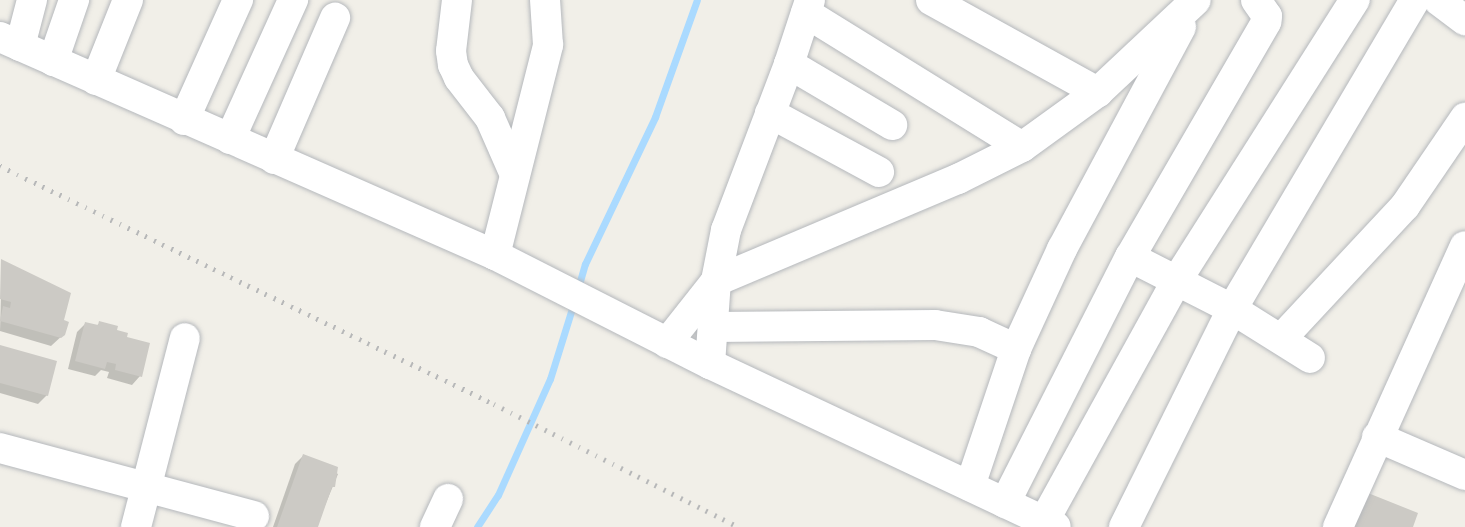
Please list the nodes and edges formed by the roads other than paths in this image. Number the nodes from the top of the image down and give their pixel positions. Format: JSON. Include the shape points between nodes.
{"nodes":[{"id":1,"x":32,"y":0,"type":"edge"},
{"id":2,"x":74,"y":0,"type":"edge"},
{"id":3,"x":128,"y":0,"type":"edge"},
{"id":4,"x":238,"y":0,"type":"edge"},
{"id":5,"x":293,"y":0,"type":"edge"},
{"id":6,"x":457,"y":0,"type":"edge"},
{"id":7,"x":545,"y":0,"type":"edge"},
{"id":8,"x":931,"y":0,"type":"edge"},
{"id":9,"x":1256,"y":0,"type":"edge"},
{"id":10,"x":1355,"y":0,"type":"edge"},
{"id":11,"x":1414,"y":0,"type":"edge"},
{"id":12,"x":1438,"y":0,"type":"edge"},
{"id":13,"x":1188,"y":2,"type":"edge"},
{"id":14,"x":808,"y":7,"type":"edge"},
{"id":15,"x":335,"y":18,"type":"dead end"},
{"id":16,"x":1465,"y":20,"type":"edge"},
{"id":17,"x":10,"y":41,"type":"edge"},
{"id":18,"x":53,"y":61,"type":"junction"},
{"id":19,"x":789,"y":64,"type":"junction"},
{"id":20,"x":96,"y":80,"type":"junction"},
{"id":21,"x":1098,"y":92,"type":"junction"},
{"id":22,"x":770,"y":112,"type":"junction"},
{"id":23,"x":1465,"y":118,"type":"edge"},
{"id":24,"x":184,"y":120,"type":"junction"},
{"id":25,"x":892,"y":125,"type":"dead end"},
{"id":26,"x":230,"y":139,"type":"junction"},
{"id":27,"x":1022,"y":147,"type":"junction"},
{"id":28,"x":274,"y":159,"type":"junction"},
{"id":29,"x":879,"y":172,"type":"dead end"},
{"id":30,"x":515,"y":175,"type":"junction"},
{"id":31,"x":495,"y":255,"type":"junction"},
{"id":32,"x":1130,"y":256,"type":"junction"},
{"id":33,"x":1461,"y":261,"type":"edge"},
{"id":34,"x":1176,"y":280,"type":"junction"},
{"id":35,"x":717,"y":281,"type":"junction"},
{"id":36,"x":1232,"y":309,"type":"junction"},
{"id":37,"x":713,"y":327,"type":"junction"},
{"id":38,"x":185,"y":338,"type":"dead end"},
{"id":39,"x":1281,"y":339,"type":"junction"},
{"id":40,"x":667,"y":343,"type":"junction"},
{"id":41,"x":1016,"y":349,"type":"junction"},
{"id":42,"x":1310,"y":358,"type":"dead end"},
{"id":43,"x":710,"y":363,"type":"junction"},
{"id":44,"x":1377,"y":437,"type":"junction"},
{"id":45,"x":0,"y":448,"type":"edge"},
{"id":46,"x":1465,"y":475,"type":"edge"},
{"id":47,"x":970,"y":486,"type":"junction"},
{"id":48,"x":148,"y":488,"type":"junction"},
{"id":49,"x":448,"y":499,"type":"dead end"},
{"id":50,"x":1005,"y":503,"type":"junction"},
{"id":51,"x":254,"y":516,"type":"dead end"},
{"id":52,"x":1050,"y":524,"type":"edge"},
{"id":53,"x":136,"y":527,"type":"edge"},
{"id":54,"x":435,"y":527,"type":"edge"},
{"id":55,"x":1124,"y":527,"type":"edge"},
{"id":56,"x":1338,"y":527,"type":"edge"}],
"edges":[{"from":1,"to":17,"type":"street"},
{"from":2,"to":18,"type":"street"},
{"from":3,"to":20,"type":"street"},
{"from":4,"to":24,"type":"street"},
{"from":5,"to":26,"type":"street"},
{"from":6,"to":30,"type":"street","via":[[453,65],[490,118]]},
{"from":7,"to":30,"type":"street","via":[[548,45]]},
{"from":8,"to":21,"type":"street"},
{"from":9,"to":32,"type":"street","via":[[1267,16],[1266,22]]},
{"from":10,"to":34,"type":"street"},
{"from":11,"to":36,"type":"street"},
{"from":12,"to":16,"type":"street"},
{"from":13,"to":21,"type":"street"},
{"from":13,"to":41,"type":"street","via":[[1062,249]]},
{"from":14,"to":19,"type":"street"},
{"from":14,"to":27,"type":"street"},
{"from":15,"to":28,"type":"street"},
{"from":17,"to":18,"type":"street"},
{"from":18,"to":20,"type":"street"},
{"from":19,"to":22,"type":"street"},
{"from":19,"to":25,"type":"street"},
{"from":20,"to":24,"type":"street"},
{"from":21,"to":27,"type":"street"},
{"from":22,"to":29,"type":"street"},
{"from":22,"to":35,"type":"street","via":[[726,230]]},
{"from":23,"to":39,"type":"street","via":[[1405,206]]},
{"from":24,"to":26,"type":"street"},
{"from":26,"to":28,"type":"street"},
{"from":27,"to":35,"type":"street","via":[[958,179]]},
{"from":28,"to":31,"type":"street"},
{"from":30,"to":31,"type":"street"},
{"from":31,"to":40,"type":"street"},
{"from":32,"to":34,"type":"street"},
{"from":32,"to":50,"type":"street"},
{"from":33,"to":44,"type":"street"},
{"from":34,"to":36,"type":"street"},
{"from":34,"to":52,"type":"street"},
{"from":35,"to":37,"type":"street"},
{"from":35,"to":40,"type":"street"},
{"from":36,"to":39,"type":"street"},
{"from":36,"to":55,"type":"street"},
{"from":37,"to":41,"type":"street","via":[[934,325],[979,332]]},
{"from":37,"to":43,"type":"street"},
{"from":38,"to":48,"type":"street"},
{"from":39,"to":42,"type":"street"},
{"from":40,"to":43,"type":"street"},
{"from":41,"to":47,"type":"street"},
{"from":43,"to":47,"type":"street"},
{"from":44,"to":46,"type":"street"},
{"from":44,"to":56,"type":"street"},
{"from":45,"to":48,"type":"street"},
{"from":47,"to":50,"type":"street"},
{"from":48,"to":51,"type":"street"},
{"from":48,"to":53,"type":"street"},
{"from":49,"to":54,"type":"street"},
{"from":50,"to":52,"type":"street"}]}
